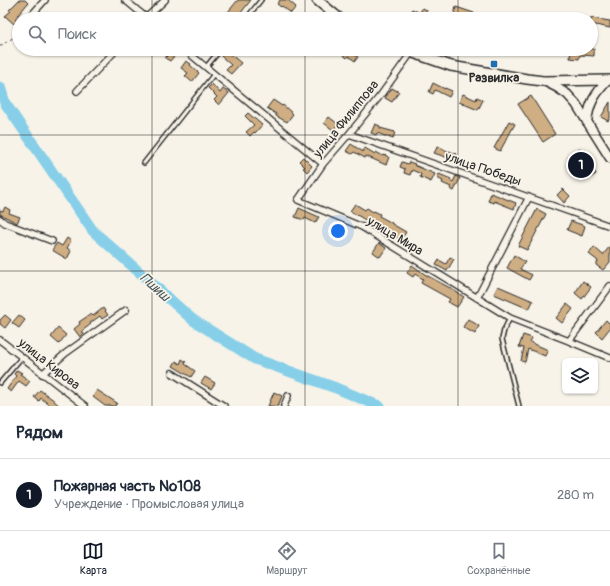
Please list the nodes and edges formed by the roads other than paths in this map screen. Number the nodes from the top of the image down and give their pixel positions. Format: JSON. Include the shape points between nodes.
{"nodes":[{"id":1,"x":45,"y":0,"type":"edge"},
{"id":2,"x":125,"y":0,"type":"edge"},
{"id":3,"x":165,"y":0,"type":"edge"},
{"id":4,"x":261,"y":0,"type":"edge"},
{"id":5,"x":317,"y":0,"type":"edge"},
{"id":6,"x":34,"y":12,"type":"edge"},
{"id":7,"x":138,"y":12,"type":"edge"},
{"id":8,"x":153,"y":12,"type":"edge"},
{"id":9,"x":252,"y":12,"type":"edge"},
{"id":10,"x":332,"y":12,"type":"edge"},
{"id":11,"x":110,"y":56,"type":"edge"},
{"id":12,"x":193,"y":56,"type":"edge"},
{"id":13,"x":215,"y":56,"type":"edge"},
{"id":14,"x":409,"y":56,"type":"edge"},
{"id":15,"x":420,"y":56,"type":"edge"},
{"id":16,"x":206,"y":67,"type":"junction"},
{"id":17,"x":214,"y":74,"type":"junction"},
{"id":18,"x":543,"y":80,"type":"junction"},
{"id":19,"x":609,"y":80,"type":"edge"},
{"id":20,"x":77,"y":91,"type":"dead end"},
{"id":21,"x":587,"y":122,"type":"junction"},
{"id":22,"x":349,"y":134,"type":"junction"},
{"id":23,"x":610,"y":158,"type":"edge"},
{"id":24,"x":144,"y":163,"type":"dead end"},
{"id":25,"x":323,"y":164,"type":"junction"},
{"id":26,"x":529,"y":197,"type":"junction"},
{"id":27,"x":298,"y":200,"type":"joint"},
{"id":28,"x":0,"y":219,"type":"edge"},
{"id":29,"x":610,"y":226,"type":"edge"},
{"id":30,"x":52,"y":241,"type":"dead end"},
{"id":31,"x":610,"y":286,"type":"edge"},
{"id":32,"x":477,"y":298,"type":"junction"},
{"id":33,"x":126,"y":310,"type":"dead end"},
{"id":34,"x":510,"y":318,"type":"junction"},
{"id":35,"x":0,"y":340,"type":"edge"},
{"id":36,"x":569,"y":341,"type":"junction"},
{"id":37,"x":22,"y":357,"type":"junction"},
{"id":38,"x":610,"y":358,"type":"edge"},
{"id":39,"x":172,"y":373,"type":"dead end"},
{"id":40,"x":42,"y":374,"type":"junction"},
{"id":41,"x":0,"y":383,"type":"edge"},
{"id":42,"x":288,"y":396,"type":"dead end"},
{"id":43,"x":85,"y":406,"type":"edge"},
{"id":44,"x":224,"y":406,"type":"edge"},
{"id":45,"x":284,"y":406,"type":"edge"},
{"id":46,"x":519,"y":406,"type":"edge"}],
"edges":[{"from":1,"to":6,"type":"street"},
{"from":2,"to":7,"type":"street"},
{"from":3,"to":8,"type":"street"},
{"from":4,"to":9,"type":"lane"},
{"from":5,"to":10,"type":"main road"},
{"from":11,"to":20,"type":"street"},
{"from":12,"to":16,"type":"street"},
{"from":13,"to":16,"type":"lane"},
{"from":14,"to":22,"type":"street","name":"улица Филиппова"},
{"from":15,"to":18,"type":"main road","via":[[451,66]]},
{"from":16,"to":17,"type":"street"},
{"from":17,"to":24,"type":"lane"},
{"from":17,"to":25,"type":"street"},
{"from":18,"to":19,"type":"main road"},
{"from":18,"to":21,"type":"main road","via":[[567,94]]},
{"from":19,"to":21,"type":"main road","via":[[592,99]]},
{"from":21,"to":23,"type":"main road"},
{"from":22,"to":25,"type":"street","name":"улица Филиппова"},
{"from":22,"to":26,"type":"street","name":"улица Победы"},
{"from":25,"to":27,"type":"street","name":"улица Филиппова"},
{"from":26,"to":29,"type":"street","name":"улица Победы"},
{"from":26,"to":32,"type":"street"},
{"from":27,"to":32,"type":"street","name":"улица Мира","via":[[362,227]]},
{"from":28,"to":30,"type":"street"},
{"from":31,"to":36,"type":"street"},
{"from":32,"to":34,"type":"street","name":"улица Мира"},
{"from":33,"to":40,"type":"street","via":[[66,353]]},
{"from":34,"to":36,"type":"street","name":"улица Мира"},
{"from":34,"to":46,"type":"lane","via":[[502,339]]},
{"from":35,"to":37,"type":"street","name":"улица Кирова"},
{"from":36,"to":38,"type":"street","name":"улица Мира"},
{"from":37,"to":40,"type":"street","name":"улица Кирова"},
{"from":37,"to":41,"type":"lane"},
{"from":39,"to":44,"type":"street"},
{"from":40,"to":43,"type":"street","name":"улица Кирова"},
{"from":42,"to":45,"type":"street"}]}
